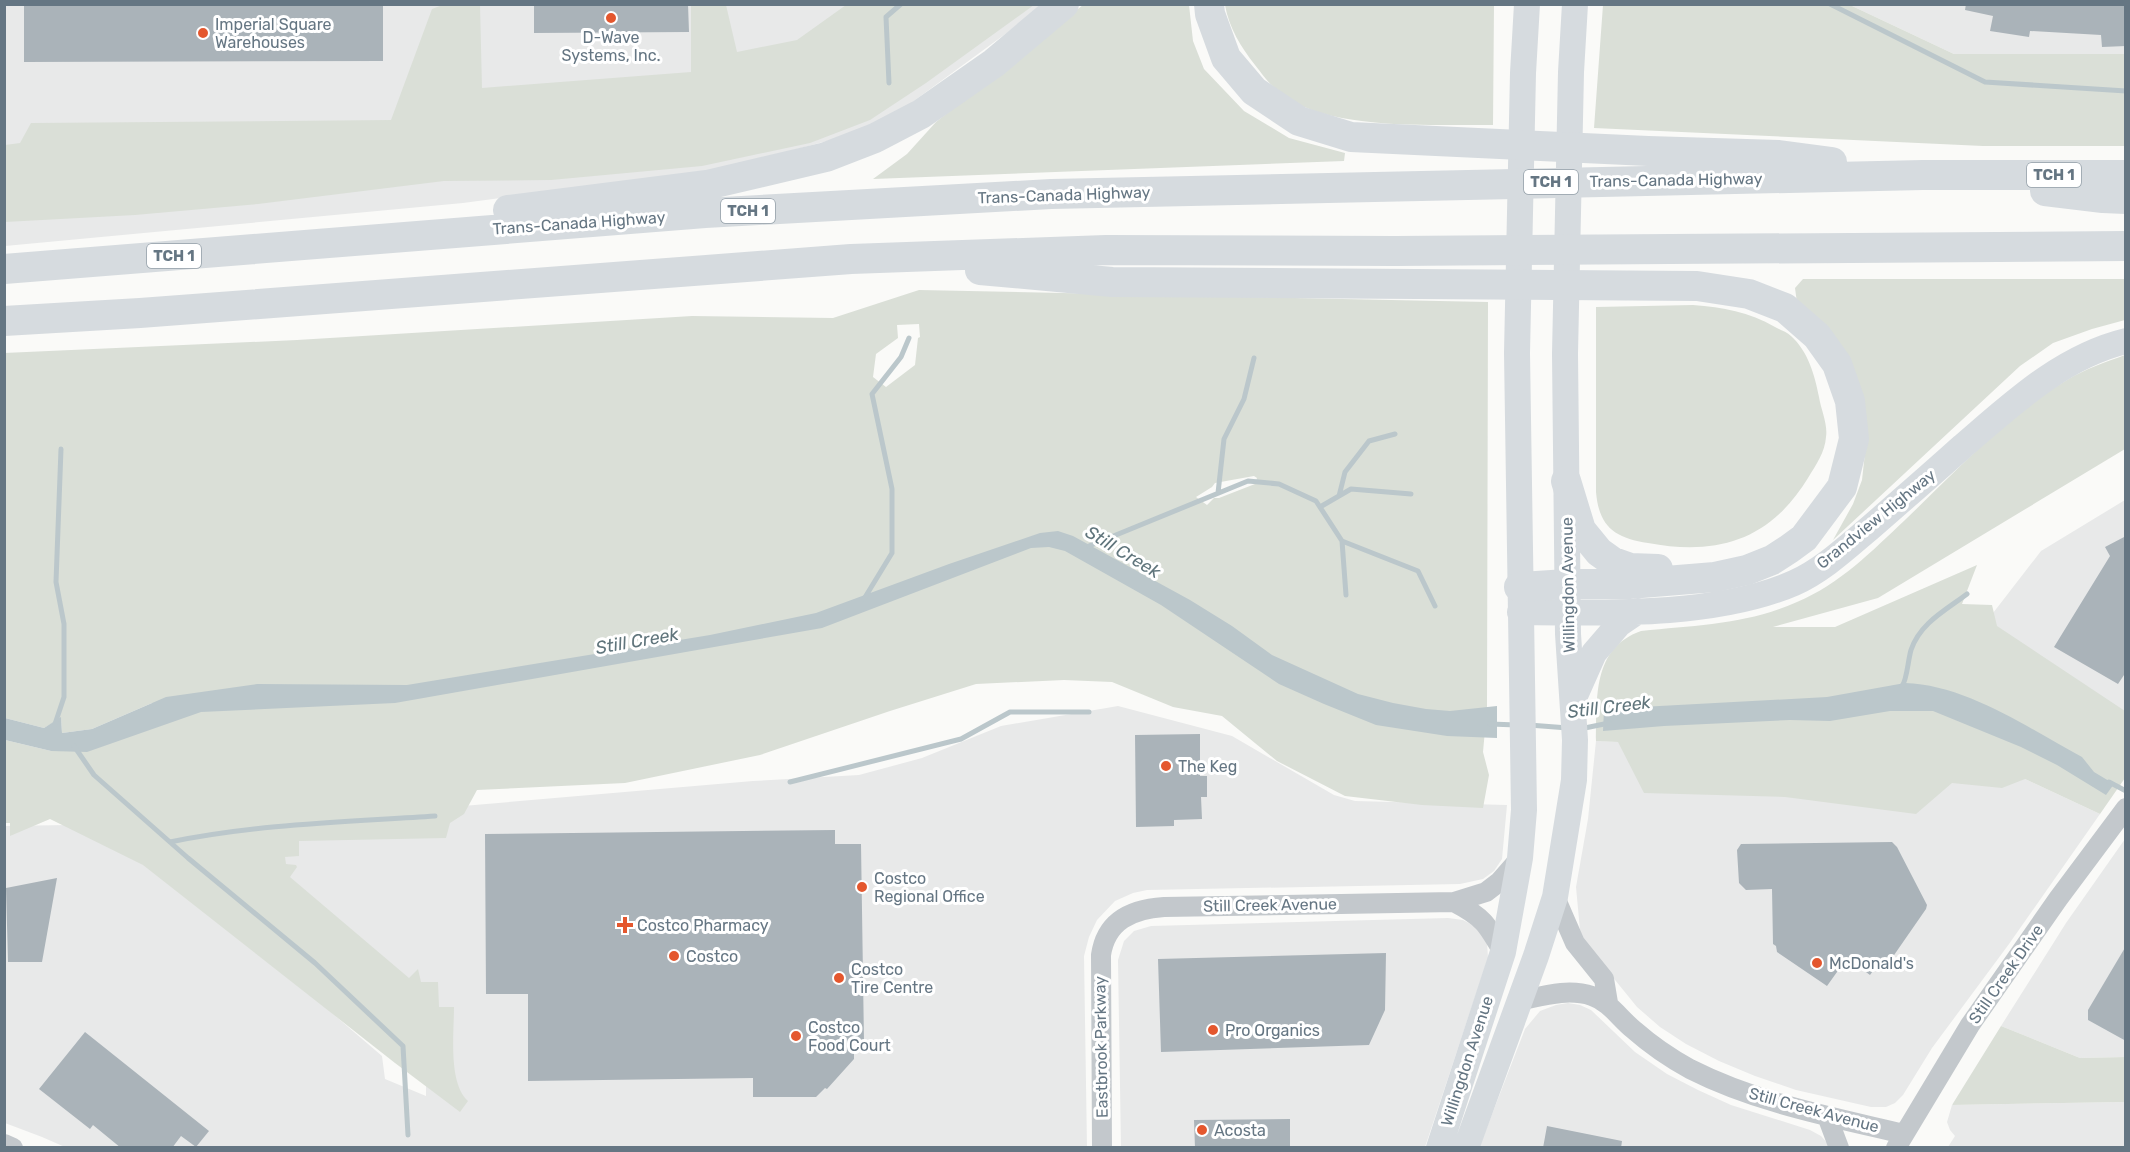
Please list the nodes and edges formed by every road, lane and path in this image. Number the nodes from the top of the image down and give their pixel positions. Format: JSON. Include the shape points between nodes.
{"nodes":[{"id":1,"x":1064,"y":4,"type":"edge"},
{"id":2,"x":1209,"y":4,"type":"edge"},
{"id":3,"x":1527,"y":4,"type":"edge"},
{"id":4,"x":1575,"y":4,"type":"edge"},
{"id":5,"x":1923,"y":175,"type":"junction"},
{"id":6,"x":1982,"y":175,"type":"junction"},
{"id":7,"x":2126,"y":175,"type":"edge"},
{"id":8,"x":2126,"y":199,"type":"edge"},
{"id":9,"x":316,"y":244,"type":"junction"},
{"id":10,"x":2120,"y":245,"type":"edge"},
{"id":11,"x":851,"y":259,"type":"junction"},
{"id":12,"x":4,"y":269,"type":"edge"},
{"id":13,"x":4,"y":321,"type":"edge"},
{"id":14,"x":2126,"y":341,"type":"edge"},
{"id":15,"x":1566,"y":482,"type":"junction"},
{"id":16,"x":1715,"y":578,"type":"junction"},
{"id":17,"x":1567,"y":598,"type":"junction"},
{"id":18,"x":1520,"y":600,"type":"junction"},
{"id":19,"x":1638,"y":610,"type":"junction"},
{"id":20,"x":1573,"y":702,"type":"junction"},
{"id":21,"x":2125,"y":808,"type":"edge"},
{"id":22,"x":1520,"y":858,"type":"junction"},
{"id":23,"x":1555,"y":897,"type":"junction"},
{"id":24,"x":1454,"y":902,"type":"junction"},
{"id":25,"x":1102,"y":946,"type":"joint"},
{"id":26,"x":1503,"y":952,"type":"junction"},
{"id":27,"x":1519,"y":1001,"type":"junction"},
{"id":28,"x":1608,"y":1003,"type":"junction"},
{"id":29,"x":1827,"y":1116,"type":"junction"},
{"id":30,"x":1900,"y":1141,"type":"edge"},
{"id":31,"x":4,"y":1144,"type":"edge"},
{"id":32,"x":13,"y":1148,"type":"edge"},
{"id":33,"x":1102,"y":1148,"type":"edge"},
{"id":34,"x":1439,"y":1148,"type":"edge"},
{"id":35,"x":1466,"y":1148,"type":"edge"},
{"id":36,"x":1839,"y":1148,"type":"edge"}],
"edges":[{"from":1,"to":9,"type":"highway","via":[[994,63],[921,114],[826,157],[707,185],[488,212]]},
{"from":2,"to":5,"type":"highway","via":[[1226,58],[1254,91],[1299,121],[1351,137],[1779,155]]},
{"from":3,"to":18,"type":"main road","name":"Willingdon Avenue","via":[[1517,353]]},
{"from":4,"to":15,"type":"main road","name":"Willingdon Avenue","via":[[1565,354]]},
{"from":5,"to":6,"type":"highway","name":"Trans-Canada Highway","number":"TCH 1"},
{"from":5,"to":9,"type":"highway","name":"Trans-Canada Highway","number":"TCH 1","via":[[1051,194],[705,213]]},
{"from":6,"to":7,"type":"highway","name":"Trans-Canada Highway","number":"TCH 1"},
{"from":6,"to":8,"type":"highway","via":[[2039,190]]},
{"from":9,"to":12,"type":"highway","name":"Trans-Canada Highway","number":"TCH 1"},
{"from":10,"to":11,"type":"highway","via":[[1106,250]]},
{"from":11,"to":13,"type":"highway"},
{"from":11,"to":16,"type":"highway","via":[[1113,282],[1675,285],[1749,294],[1785,308],[1817,336],[1837,364],[1850,401],[1854,440],[1842,487],[1804,538],[1772,560]]},
{"from":14,"to":19,"type":"main road","name":"Grandview Highway","via":[[2056,370],[1832,560],[1795,582],[1752,598],[1706,606]]},
{"from":15,"to":16,"type":"highway","via":[[1581,530],[1613,562],[1630,568]]},
{"from":15,"to":17,"type":"main road","name":"Willingdon Avenue"},
{"from":16,"to":17,"type":"highway","via":[[1629,584]]},
{"from":17,"to":18,"type":"highway"},
{"from":17,"to":19,"type":"main road","name":"Grandview Highway"},
{"from":17,"to":20,"type":"main road","name":"Willingdon Avenue"},
{"from":18,"to":22,"type":"main road","name":"Willingdon Avenue","via":[[1524,810]]},
{"from":19,"to":20,"type":"main road","via":[[1619,624],[1594,653]]},
{"from":20,"to":23,"type":"main road","name":"Willingdon Avenue","via":[[1574,780]]},
{"from":21,"to":30,"type":"street","name":"Still Creek Drive","via":[[1970,1025]]},
{"from":22,"to":24,"type":"street","name":"Still Creek Avenue","via":[[1486,892]]},
{"from":22,"to":26,"type":"main road","name":"Willingdon Avenue"},
{"from":23,"to":27,"type":"main road","name":"Willingdon Avenue"},
{"from":23,"to":28,"type":"street","name":"Still Creek Avenue","via":[[1575,943],[1604,979]]},
{"from":24,"to":25,"type":"street","name":"Still Creek Avenue","via":[[1150,908],[1116,923]]},
{"from":24,"to":26,"type":"street","via":[[1487,924]]},
{"from":25,"to":33,"type":"street","name":"Eastbrook Parkway"},
{"from":26,"to":34,"type":"main road","name":"Willingdon Avenue"},
{"from":27,"to":28,"type":"street","name":"Still Creek Avenue","via":[[1572,992]]},
{"from":27,"to":35,"type":"main road","name":"Willingdon Avenue"},
{"from":28,"to":29,"type":"street","name":"Still Creek Avenue","via":[[1634,1030],[1690,1068],[1749,1094]]},
{"from":29,"to":30,"type":"street","name":"Still Creek Avenue"},
{"from":29,"to":36,"type":"street"},
{"from":31,"to":32,"type":"street"}]}
